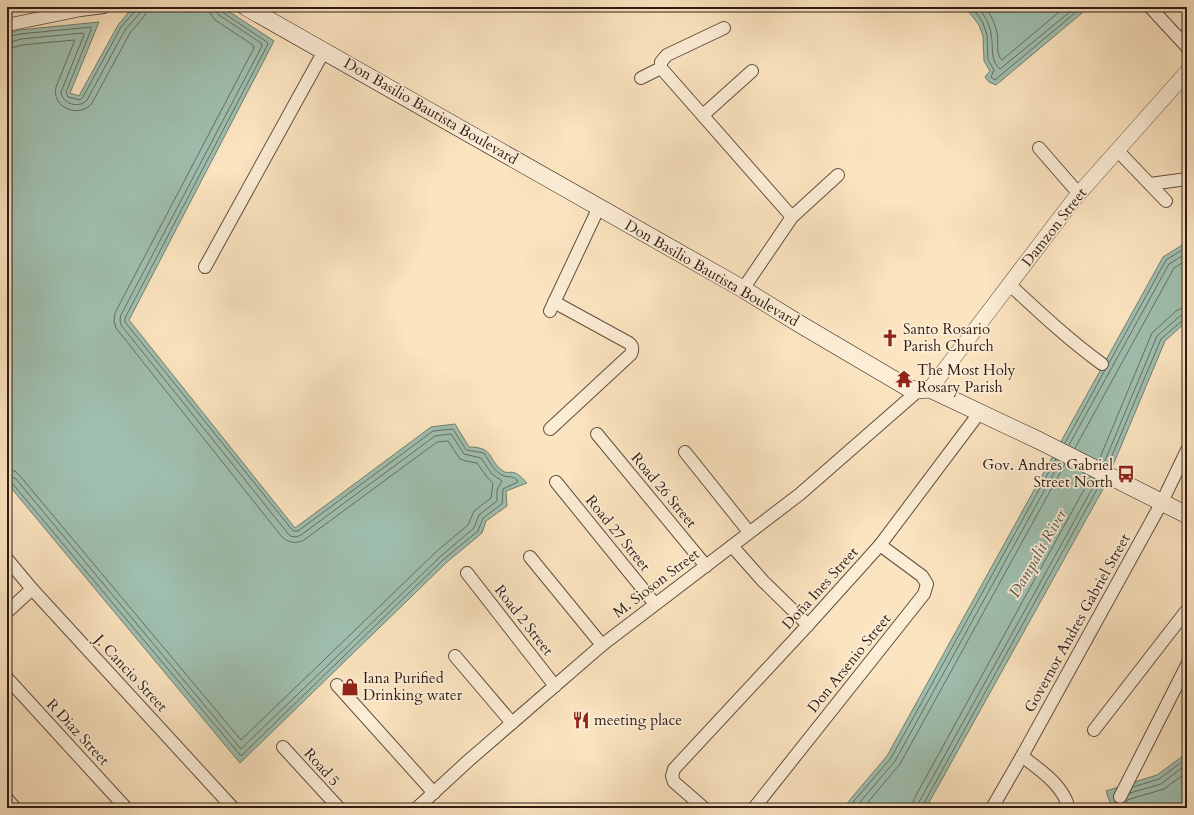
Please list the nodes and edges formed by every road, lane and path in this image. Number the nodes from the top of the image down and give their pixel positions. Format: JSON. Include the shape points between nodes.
{"nodes":[{"id":1,"x":104,"y":7,"type":"edge"},
{"id":2,"x":246,"y":7,"type":"edge"},
{"id":3,"x":1150,"y":7,"type":"edge"},
{"id":4,"x":7,"y":25,"type":"edge"},
{"id":5,"x":724,"y":28,"type":"dead end"},
{"id":6,"x":1187,"y":47,"type":"edge"},
{"id":7,"x":324,"y":51,"type":"junction"},
{"id":8,"x":661,"y":68,"type":"junction"},
{"id":9,"x":752,"y":71,"type":"dead end"},
{"id":10,"x":641,"y":78,"type":"dead end"},
{"id":11,"x":1185,"y":78,"type":"edge"},
{"id":12,"x":703,"y":115,"type":"junction"},
{"id":13,"x":1039,"y":148,"type":"dead end"},
{"id":14,"x":1117,"y":150,"type":"junction"},
{"id":15,"x":838,"y":175,"type":"dead end"},
{"id":16,"x":1187,"y":179,"type":"edge"},
{"id":17,"x":1150,"y":184,"type":"junction"},
{"id":18,"x":1078,"y":194,"type":"junction"},
{"id":19,"x":1166,"y":200,"type":"dead end"},
{"id":20,"x":598,"y":207,"type":"junction"},
{"id":21,"x":792,"y":217,"type":"junction"},
{"id":22,"x":205,"y":267,"type":"dead end"},
{"id":23,"x":1009,"y":284,"type":"junction"},
{"id":24,"x":743,"y":289,"type":"junction"},
{"id":25,"x":1102,"y":364,"type":"dead end"},
{"id":26,"x":925,"y":390,"type":"junction"},
{"id":27,"x":980,"y":412,"type":"junction"},
{"id":28,"x":550,"y":429,"type":"dead end"},
{"id":29,"x":597,"y":434,"type":"dead end"},
{"id":30,"x":1187,"y":450,"type":"edge"},
{"id":31,"x":685,"y":452,"type":"dead end"},
{"id":32,"x":556,"y":482,"type":"dead end"},
{"id":33,"x":1162,"y":502,"type":"junction"},
{"id":34,"x":1187,"y":515,"type":"edge"},
{"id":35,"x":749,"y":532,"type":"junction"},
{"id":36,"x":880,"y":545,"type":"junction"},
{"id":37,"x":732,"y":546,"type":"junction"},
{"id":38,"x":530,"y":557,"type":"dead end"},
{"id":39,"x":7,"y":559,"type":"edge"},
{"id":40,"x":706,"y":566,"type":"junction"},
{"id":41,"x":467,"y":574,"type":"dead end"},
{"id":42,"x":32,"y":588,"type":"junction"},
{"id":43,"x":655,"y":604,"type":"junction"},
{"id":44,"x":1187,"y":610,"type":"edge"},
{"id":45,"x":7,"y":612,"type":"edge"},
{"id":46,"x":808,"y":625,"type":"junction"},
{"id":47,"x":602,"y":645,"type":"junction"},
{"id":48,"x":455,"y":656,"type":"dead end"},
{"id":49,"x":1187,"y":665,"type":"edge"},
{"id":50,"x":7,"y":678,"type":"edge"},
{"id":51,"x":337,"y":685,"type":"dead end"},
{"id":52,"x":555,"y":686,"type":"junction"},
{"id":53,"x":512,"y":723,"type":"junction"},
{"id":54,"x":1094,"y":730,"type":"dead end"},
{"id":55,"x":283,"y":747,"type":"dead end"},
{"id":56,"x":1022,"y":756,"type":"junction"},
{"id":57,"x":434,"y":793,"type":"junction"},
{"id":58,"x":1120,"y":797,"type":"dead end"},
{"id":59,"x":7,"y":799,"type":"edge"},
{"id":60,"x":15,"y":808,"type":"edge"},
{"id":61,"x":126,"y":808,"type":"edge"},
{"id":62,"x":233,"y":808,"type":"edge"},
{"id":63,"x":338,"y":808,"type":"edge"},
{"id":64,"x":417,"y":808,"type":"edge"},
{"id":65,"x":704,"y":808,"type":"edge"},
{"id":66,"x":754,"y":808,"type":"edge"},
{"id":67,"x":992,"y":808,"type":"edge"},
{"id":68,"x":1069,"y":808,"type":"edge"}],
"edges":[{"from":1,"to":4,"type":"street"},
{"from":2,"to":7,"type":"main road","name":"Don Basilio Bautista Boulevard"},
{"from":3,"to":6,"type":"street"},
{"from":5,"to":8,"type":"street","via":[[666,55],[661,62]]},
{"from":7,"to":20,"type":"main road","name":"Don Basilio Bautista Boulevard"},
{"from":7,"to":22,"type":"street"},
{"from":8,"to":10,"type":"street"},
{"from":8,"to":12,"type":"street"},
{"from":9,"to":12,"type":"street"},
{"from":11,"to":14,"type":"street","name":"Damzon Street"},
{"from":12,"to":21,"type":"street"},
{"from":13,"to":18,"type":"street"},
{"from":14,"to":17,"type":"street"},
{"from":14,"to":18,"type":"street","name":"Damzon Street"},
{"from":15,"to":21,"type":"street"},
{"from":16,"to":17,"type":"street"},
{"from":17,"to":19,"type":"street"},
{"from":18,"to":23,"type":"street","name":"Damzon Street"},
{"from":20,"to":24,"type":"main road","name":"Don Basilio Bautista Boulevard"},
{"from":20,"to":28,"type":"street","via":[[552,306],[629,343],[632,350],[631,354]]},
{"from":21,"to":24,"type":"street"},
{"from":23,"to":25,"type":"street","via":[[1073,342]]},
{"from":23,"to":26,"type":"street","name":"Damzon Street"},
{"from":24,"to":26,"type":"main road","name":"Don Basilio Bautista Boulevard","via":[[910,389]]},
{"from":26,"to":27,"type":"main road","name":"Don Basilio Bautista Boulevard"},
{"from":26,"to":35,"type":"street","name":"M. Sioson Street","via":[[800,494]]},
{"from":27,"to":33,"type":"main road","name":"Don Basilio Bautista Boulevard"},
{"from":27,"to":36,"type":"street","name":"Doña Ines Street"},
{"from":29,"to":40,"type":"street","name":"Road 26 Street"},
{"from":30,"to":33,"type":"street","name":"Governor Andres Gabriel Street"},
{"from":31,"to":35,"type":"street"},
{"from":32,"to":43,"type":"street","name":"Road 27 Street"},
{"from":33,"to":34,"type":"main road","name":"Don Basilio Bautista Boulevard"},
{"from":33,"to":56,"type":"street","name":"Governor Andres Gabriel Street"},
{"from":35,"to":37,"type":"street","name":"M. Sioson Street"},
{"from":36,"to":46,"type":"street","name":"Doña Ines Street"},
{"from":36,"to":66,"type":"street","name":"Don Arsenio Street","via":[[922,576],[927,584],[924,594]]},
{"from":37,"to":40,"type":"street","name":"M. Sioson Street"},
{"from":37,"to":46,"type":"street"},
{"from":38,"to":47,"type":"street"},
{"from":39,"to":42,"type":"street","name":"J. Cancio Street"},
{"from":40,"to":43,"type":"street","name":"M. Sioson Street"},
{"from":41,"to":52,"type":"street","name":"Road 2 Street"},
{"from":42,"to":45,"type":"street"},
{"from":42,"to":62,"type":"street","name":"J. Cancio Street"},
{"from":43,"to":47,"type":"street","name":"M. Sioson Street"},
{"from":44,"to":54,"type":"street"},
{"from":46,"to":65,"type":"street","name":"Doña Ines Street","via":[[674,769],[674,782]]},
{"from":47,"to":52,"type":"street","name":"M. Sioson Street"},
{"from":48,"to":53,"type":"street"},
{"from":49,"to":58,"type":"street"},
{"from":50,"to":61,"type":"street","name":"R Diaz Street"},
{"from":51,"to":57,"type":"street"},
{"from":52,"to":53,"type":"street","name":"M. Sioson Street"},
{"from":53,"to":57,"type":"street","name":"M. Sioson Street"},
{"from":55,"to":63,"type":"street","name":"Road 5"},
{"from":56,"to":67,"type":"street","name":"Governor Andres Gabriel Street"},
{"from":56,"to":68,"type":"street","via":[[1058,786]]},
{"from":57,"to":64,"type":"street","name":"M. Sioson Street"},
{"from":59,"to":60,"type":"street"}]}
